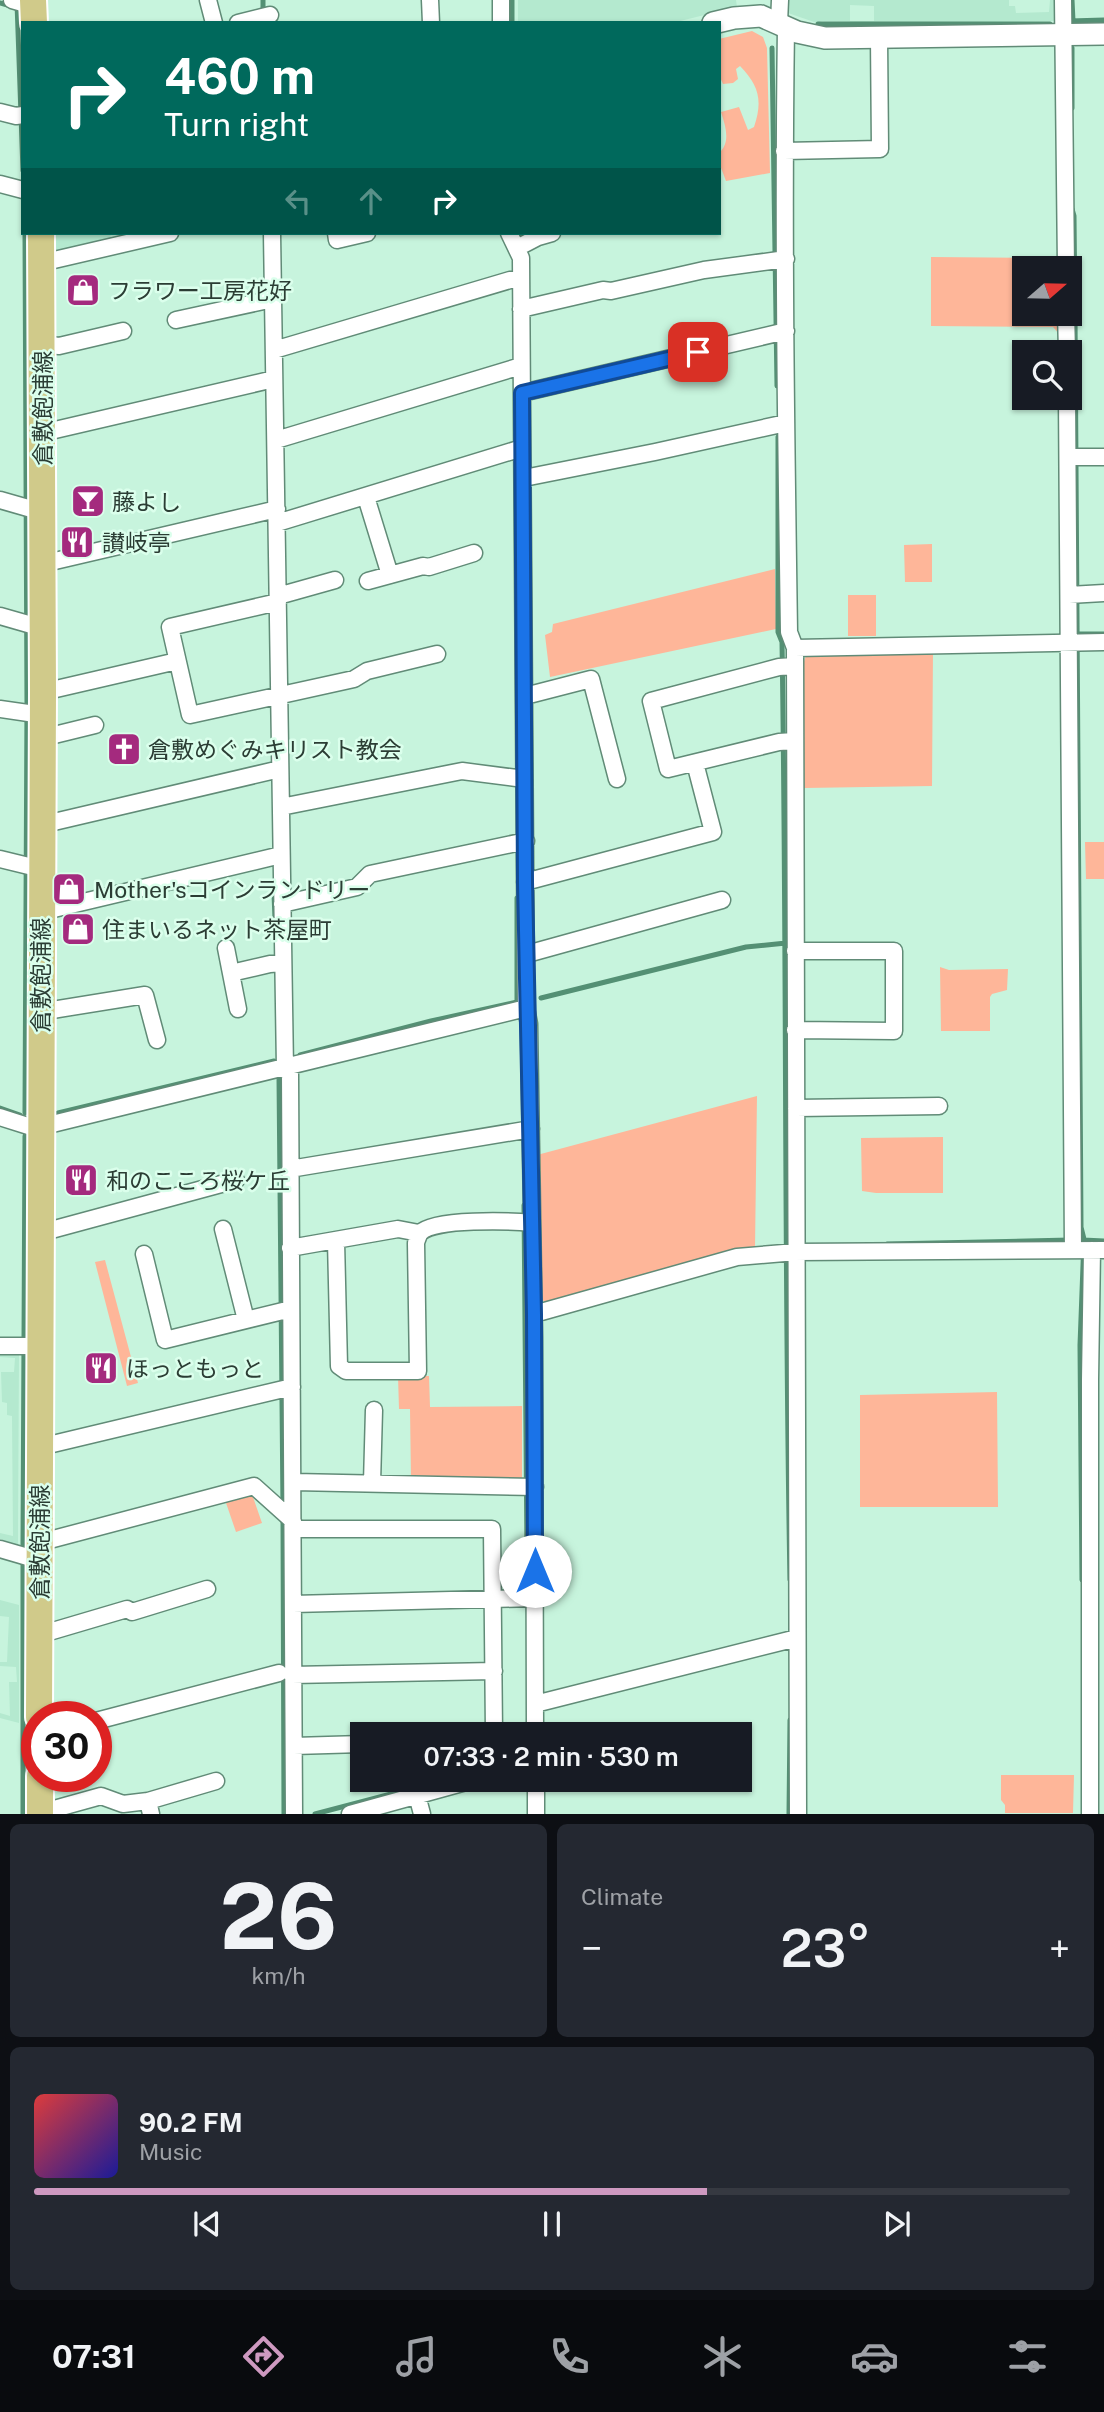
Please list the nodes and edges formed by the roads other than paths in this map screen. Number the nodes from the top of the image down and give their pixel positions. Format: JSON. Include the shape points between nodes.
{"nodes":[{"id":1,"x":208,"y":0,"type":"edge"},
{"id":2,"x":430,"y":0,"type":"edge"},
{"id":3,"x":501,"y":0,"type":"edge"},
{"id":4,"x":780,"y":0,"type":"edge"},
{"id":5,"x":1063,"y":0,"type":"edge"},
{"id":6,"x":267,"y":14,"type":"edge"},
{"id":7,"x":213,"y":21,"type":"edge"},
{"id":8,"x":244,"y":21,"type":"edge"},
{"id":9,"x":431,"y":21,"type":"edge"},
{"id":10,"x":501,"y":21,"type":"edge"},
{"id":11,"x":721,"y":22,"type":"edge"},
{"id":12,"x":782,"y":25,"type":"junction"},
{"id":13,"x":1063,"y":34,"type":"junction"},
{"id":14,"x":1104,"y":34,"type":"edge"},
{"id":15,"x":879,"y":38,"type":"junction"},
{"id":16,"x":784,"y":150,"type":"junction"},
{"id":17,"x":0,"y":184,"type":"edge"},
{"id":18,"x":21,"y":190,"type":"edge"},
{"id":19,"x":41,"y":235,"type":"edge"},
{"id":20,"x":161,"y":235,"type":"edge"},
{"id":21,"x":272,"y":235,"type":"edge"},
{"id":22,"x":336,"y":235,"type":"edge"},
{"id":23,"x":359,"y":235,"type":"edge"},
{"id":24,"x":510,"y":235,"type":"edge"},
{"id":25,"x":545,"y":235,"type":"edge"},
{"id":26,"x":517,"y":248,"type":"junction"},
{"id":27,"x":1066,"y":256,"type":"edge"},
{"id":28,"x":780,"y":260,"type":"junction"},
{"id":29,"x":41,"y":263,"type":"junction"},
{"id":30,"x":516,"y":279,"type":"junction"},
{"id":31,"x":269,"y":299,"type":"junction"},
{"id":32,"x":521,"y":309,"type":"junction"},
{"id":33,"x":176,"y":320,"type":"dead end"},
{"id":34,"x":123,"y":331,"type":"dead end"},
{"id":35,"x":780,"y":332,"type":"junction"},
{"id":36,"x":42,"y":344,"type":"junction"},
{"id":37,"x":274,"y":351,"type":"junction"},
{"id":38,"x":517,"y":367,"type":"junction"},
{"id":39,"x":271,"y":380,"type":"junction"},
{"id":40,"x":522,"y":393,"type":"junction"},
{"id":41,"x":1069,"y":410,"type":"edge"},
{"id":42,"x":786,"y":424,"type":"junction"},
{"id":43,"x":42,"y":433,"type":"junction"},
{"id":44,"x":276,"y":440,"type":"junction"},
{"id":45,"x":518,"y":449,"type":"junction"},
{"id":46,"x":1074,"y":457,"type":"junction"},
{"id":47,"x":1104,"y":457,"type":"edge"},
{"id":48,"x":524,"y":478,"type":"junction"},
{"id":49,"x":366,"y":497,"type":"junction"},
{"id":50,"x":0,"y":500,"type":"edge"},
{"id":51,"x":31,"y":509,"type":"junction"},
{"id":52,"x":273,"y":514,"type":"junction"},
{"id":53,"x":474,"y":553,"type":"dead end"},
{"id":54,"x":42,"y":564,"type":"junction"},
{"id":55,"x":390,"y":575,"type":"junction"},
{"id":56,"x":335,"y":580,"type":"dead end"},
{"id":57,"x":368,"y":581,"type":"dead end"},
{"id":58,"x":1104,"y":593,"type":"edge"},
{"id":59,"x":1075,"y":594,"type":"junction"},
{"id":60,"x":274,"y":601,"type":"junction"},
{"id":61,"x":0,"y":616,"type":"edge"},
{"id":62,"x":31,"y":625,"type":"junction"},
{"id":63,"x":1076,"y":642,"type":"junction"},
{"id":64,"x":1104,"y":642,"type":"edge"},
{"id":65,"x":795,"y":648,"type":"junction"},
{"id":66,"x":437,"y":654,"type":"dead end"},
{"id":67,"x":177,"y":661,"type":"junction"},
{"id":68,"x":787,"y":666,"type":"junction"},
{"id":69,"x":275,"y":696,"type":"junction"},
{"id":70,"x":525,"y":696,"type":"junction"},
{"id":71,"x":0,"y":709,"type":"edge"},
{"id":72,"x":36,"y":715,"type":"junction"},
{"id":73,"x":95,"y":725,"type":"dead end"},
{"id":74,"x":787,"y":741,"type":"junction"},
{"id":75,"x":695,"y":762,"type":"junction"},
{"id":76,"x":275,"y":770,"type":"junction"},
{"id":77,"x":520,"y":778,"type":"junction"},
{"id":78,"x":617,"y":779,"type":"dead end"},
{"id":79,"x":281,"y":807,"type":"junction"},
{"id":80,"x":41,"y":825,"type":"junction"},
{"id":81,"x":520,"y":842,"type":"junction"},
{"id":82,"x":276,"y":856,"type":"junction"},
{"id":83,"x":0,"y":859,"type":"edge"},
{"id":84,"x":31,"y":867,"type":"junction"},
{"id":85,"x":525,"y":882,"type":"junction"},
{"id":86,"x":722,"y":900,"type":"dead end"},
{"id":87,"x":282,"y":904,"type":"junction"},
{"id":88,"x":41,"y":912,"type":"junction"},
{"id":89,"x":226,"y":948,"type":"dead end"},
{"id":90,"x":795,"y":951,"type":"junction"},
{"id":91,"x":527,"y":954,"type":"junction"},
{"id":92,"x":278,"y":963,"type":"junction"},
{"id":93,"x":231,"y":973,"type":"junction"},
{"id":94,"x":526,"y":1008,"type":"junction"},
{"id":95,"x":238,"y":1009,"type":"dead end"},
{"id":96,"x":40,"y":1012,"type":"junction"},
{"id":97,"x":795,"y":1031,"type":"junction"},
{"id":98,"x":157,"y":1040,"type":"dead end"},
{"id":99,"x":285,"y":1069,"type":"junction"},
{"id":100,"x":939,"y":1106,"type":"dead end"},
{"id":101,"x":796,"y":1108,"type":"junction"},
{"id":102,"x":0,"y":1117,"type":"edge"},
{"id":103,"x":40,"y":1127,"type":"junction"},
{"id":104,"x":525,"y":1130,"type":"junction"},
{"id":105,"x":290,"y":1168,"type":"junction"},
{"id":106,"x":236,"y":1180,"type":"dead end"},
{"id":107,"x":526,"y":1222,"type":"junction"},
{"id":108,"x":223,"y":1229,"type":"dead end"},
{"id":109,"x":40,"y":1233,"type":"junction"},
{"id":110,"x":419,"y":1233,"type":"junction"},
{"id":111,"x":336,"y":1241,"type":"junction"},
{"id":112,"x":289,"y":1248,"type":"junction"},
{"id":113,"x":1083,"y":1248,"type":"edge"},
{"id":114,"x":789,"y":1253,"type":"junction"},
{"id":115,"x":144,"y":1254,"type":"dead end"},
{"id":116,"x":285,"y":1311,"type":"junction"},
{"id":117,"x":534,"y":1314,"type":"junction"},
{"id":118,"x":246,"y":1321,"type":"junction"},
{"id":119,"x":21,"y":1346,"type":"edge"},
{"id":120,"x":285,"y":1388,"type":"junction"},
{"id":121,"x":374,"y":1410,"type":"dead end"},
{"id":122,"x":40,"y":1447,"type":"junction"},
{"id":123,"x":294,"y":1482,"type":"junction"},
{"id":124,"x":372,"y":1483,"type":"junction"},
{"id":125,"x":529,"y":1487,"type":"junction"},
{"id":126,"x":287,"y":1518,"type":"junction"},
{"id":127,"x":0,"y":1549,"type":"edge"},
{"id":128,"x":38,"y":1551,"type":"junction"},
{"id":129,"x":207,"y":1589,"type":"dead end"},
{"id":130,"x":493,"y":1599,"type":"junction"},
{"id":131,"x":529,"y":1599,"type":"junction"},
{"id":132,"x":293,"y":1604,"type":"junction"},
{"id":133,"x":39,"y":1635,"type":"junction"},
{"id":134,"x":793,"y":1639,"type":"junction"},
{"id":135,"x":494,"y":1671,"type":"junction"},
{"id":136,"x":286,"y":1674,"type":"junction"},
{"id":137,"x":39,"y":1701,"type":"edge"},
{"id":138,"x":535,"y":1704,"type":"junction"},
{"id":139,"x":112,"y":1717,"type":"edge"},
{"id":140,"x":494,"y":1722,"type":"edge"},
{"id":141,"x":535,"y":1722,"type":"edge"},
{"id":142,"x":350,"y":1744,"type":"edge"},
{"id":143,"x":294,"y":1746,"type":"junction"},
{"id":144,"x":216,"y":1781,"type":"dead end"},
{"id":145,"x":40,"y":1792,"type":"edge"},
{"id":146,"x":427,"y":1792,"type":"edge"},
{"id":147,"x":536,"y":1792,"type":"edge"},
{"id":148,"x":416,"y":1795,"type":"junction"},
{"id":149,"x":150,"y":1807,"type":"edge"},
{"id":150,"x":40,"y":1813,"type":"edge"},
{"id":151,"x":294,"y":1814,"type":"edge"},
{"id":152,"x":350,"y":1814,"type":"edge"},
{"id":153,"x":422,"y":1814,"type":"edge"},
{"id":154,"x":536,"y":1814,"type":"edge"},
{"id":155,"x":798,"y":1814,"type":"edge"},
{"id":156,"x":1090,"y":1814,"type":"edge"}],
"edges":[{"from":1,"to":7,"type":"street"},
{"from":2,"to":9,"type":"street"},
{"from":3,"to":10,"type":"street"},
{"from":4,"to":12,"type":"street"},
{"from":5,"to":13,"type":"street"},
{"from":6,"to":8,"type":"street"},
{"from":11,"to":12,"type":"street","via":[[751,16]]},
{"from":12,"to":15,"type":"street","via":[[810,36]]},
{"from":12,"to":16,"type":"street"},
{"from":13,"to":14,"type":"street"},
{"from":13,"to":15,"type":"street"},
{"from":13,"to":27,"type":"street"},
{"from":15,"to":16,"type":"street","via":[[880,149]]},
{"from":16,"to":28,"type":"street"},
{"from":17,"to":18,"type":"street"},
{"from":19,"to":29,"type":"main road","name":"倉敷飽浦線"},
{"from":20,"to":29,"type":"street"},
{"from":21,"to":31,"type":"street"},
{"from":22,"to":23,"type":"street","via":[[337,240]]},
{"from":24,"to":26,"type":"street"},
{"from":25,"to":26,"type":"street"},
{"from":26,"to":30,"type":"street","via":[[521,258]]},
{"from":28,"to":32,"type":"street","via":[[704,270]]},
{"from":28,"to":35,"type":"street"},
{"from":29,"to":36,"type":"main road","name":"倉敷飽浦線"},
{"from":30,"to":32,"type":"street"},
{"from":30,"to":37,"type":"street"},
{"from":31,"to":33,"type":"street"},
{"from":31,"to":37,"type":"street"},
{"from":32,"to":38,"type":"street"},
{"from":34,"to":36,"type":"street","via":[[59,346]]},
{"from":35,"to":40,"type":"street"},
{"from":35,"to":42,"type":"street"},
{"from":36,"to":43,"type":"main road","name":"倉敷飽浦線"},
{"from":37,"to":39,"type":"street"},
{"from":38,"to":40,"type":"street"},
{"from":38,"to":44,"type":"street"},
{"from":39,"to":43,"type":"street"},
{"from":39,"to":44,"type":"street"},
{"from":40,"to":45,"type":"street"},
{"from":41,"to":46,"type":"street"},
{"from":42,"to":48,"type":"street"},
{"from":42,"to":65,"type":"street","via":[[789,632]]},
{"from":43,"to":51,"type":"main road","name":"倉敷飽浦線"},
{"from":44,"to":52,"type":"street"},
{"from":45,"to":48,"type":"street"},
{"from":45,"to":49,"type":"street"},
{"from":46,"to":47,"type":"street"},
{"from":46,"to":59,"type":"street"},
{"from":48,"to":70,"type":"street"},
{"from":49,"to":52,"type":"street"},
{"from":49,"to":55,"type":"street"},
{"from":50,"to":51,"type":"street"},
{"from":51,"to":54,"type":"main road","name":"倉敷飽浦線"},
{"from":52,"to":54,"type":"street"},
{"from":52,"to":60,"type":"street"},
{"from":53,"to":55,"type":"street"},
{"from":54,"to":62,"type":"main road","name":"倉敷飽浦線"},
{"from":55,"to":57,"type":"street"},
{"from":56,"to":60,"type":"street"},
{"from":58,"to":59,"type":"street"},
{"from":59,"to":63,"type":"street"},
{"from":60,"to":67,"type":"street","via":[[170,627]]},
{"from":60,"to":69,"type":"street"},
{"from":61,"to":62,"type":"street"},
{"from":62,"to":72,"type":"main road","name":"倉敷飽浦線"},
{"from":63,"to":64,"type":"street"},
{"from":63,"to":65,"type":"street"},
{"from":63,"to":113,"type":"street"},
{"from":65,"to":68,"type":"street"},
{"from":66,"to":69,"type":"street"},
{"from":67,"to":69,"type":"street","via":[[190,715]]},
{"from":67,"to":72,"type":"street"},
{"from":68,"to":74,"type":"street"},
{"from":68,"to":75,"type":"street","via":[[651,701],[668,769]]},
{"from":69,"to":76,"type":"street"},
{"from":70,"to":77,"type":"street"},
{"from":70,"to":78,"type":"street","via":[[591,679]]},
{"from":71,"to":72,"type":"street"},
{"from":72,"to":73,"type":"street"},
{"from":72,"to":80,"type":"main road","name":"倉敷飽浦線"},
{"from":74,"to":75,"type":"street"},
{"from":74,"to":90,"type":"street"},
{"from":75,"to":85,"type":"street","via":[[713,832]]},
{"from":76,"to":79,"type":"street"},
{"from":76,"to":80,"type":"street"},
{"from":77,"to":79,"type":"street","via":[[462,771]]},
{"from":77,"to":81,"type":"street"},
{"from":79,"to":82,"type":"street"},
{"from":80,"to":84,"type":"main road","name":"倉敷飽浦線"},
{"from":81,"to":85,"type":"street"},
{"from":81,"to":87,"type":"street","via":[[370,874],[357,887]]},
{"from":82,"to":87,"type":"street"},
{"from":82,"to":88,"type":"street"},
{"from":83,"to":84,"type":"street"},
{"from":84,"to":88,"type":"main road","name":"倉敷飽浦線"},
{"from":85,"to":91,"type":"street"},
{"from":86,"to":91,"type":"street"},
{"from":87,"to":92,"type":"street"},
{"from":88,"to":96,"type":"main road","name":"倉敷飽浦線"},
{"from":89,"to":93,"type":"street"},
{"from":90,"to":97,"type":"street"},
{"from":90,"to":97,"type":"street","via":[[894,951],[894,1031]]},
{"from":91,"to":94,"type":"street"},
{"from":92,"to":93,"type":"street"},
{"from":92,"to":99,"type":"street"},
{"from":93,"to":95,"type":"street"},
{"from":94,"to":99,"type":"street"},
{"from":94,"to":104,"type":"street"},
{"from":96,"to":98,"type":"street","via":[[145,995]]},
{"from":96,"to":103,"type":"main road","name":"倉敷飽浦線"},
{"from":97,"to":101,"type":"street"},
{"from":99,"to":103,"type":"street"},
{"from":99,"to":105,"type":"street","via":[[290,1074]]},
{"from":100,"to":101,"type":"street"},
{"from":101,"to":114,"type":"street"},
{"from":102,"to":103,"type":"street"},
{"from":103,"to":109,"type":"main road","name":"倉敷飽浦線"},
{"from":104,"to":105,"type":"street"},
{"from":104,"to":107,"type":"street"},
{"from":105,"to":112,"type":"street"},
{"from":106,"to":109,"type":"street"},
{"from":107,"to":110,"type":"street","via":[[433,1226]]},
{"from":107,"to":117,"type":"street"},
{"from":108,"to":118,"type":"street"},
{"from":109,"to":119,"type":"main road","name":"倉敷飽浦線"},
{"from":110,"to":111,"type":"street","via":[[398,1229]]},
{"from":110,"to":111,"type":"street","via":[[415,1243],[418,1371],[346,1371],[339,1366]]},
{"from":111,"to":112,"type":"street"},
{"from":112,"to":116,"type":"street"},
{"from":113,"to":114,"type":"street"},
{"from":113,"to":156,"type":"street","via":[[1090,1380]]},
{"from":114,"to":117,"type":"street","via":[[737,1257]]},
{"from":114,"to":134,"type":"street"},
{"from":115,"to":118,"type":"street","via":[[165,1340]]},
{"from":116,"to":118,"type":"street"},
{"from":116,"to":120,"type":"street"},
{"from":117,"to":125,"type":"street"},
{"from":119,"to":122,"type":"main road","name":"倉敷飽浦線"},
{"from":120,"to":122,"type":"street"},
{"from":120,"to":123,"type":"street"},
{"from":121,"to":124,"type":"street"},
{"from":122,"to":128,"type":"main road","name":"倉敷飽浦線"},
{"from":123,"to":124,"type":"street"},
{"from":123,"to":126,"type":"street"},
{"from":124,"to":125,"type":"street"},
{"from":125,"to":131,"type":"street"},
{"from":126,"to":128,"type":"street","via":[[254,1486]]},
{"from":126,"to":130,"type":"street","via":[[492,1529]]},
{"from":126,"to":132,"type":"street"},
{"from":127,"to":128,"type":"street"},
{"from":128,"to":133,"type":"main road","name":"倉敷飽浦線"},
{"from":129,"to":133,"type":"street"},
{"from":130,"to":131,"type":"street"},
{"from":130,"to":132,"type":"street"},
{"from":130,"to":135,"type":"street"},
{"from":131,"to":138,"type":"street"},
{"from":132,"to":136,"type":"street"},
{"from":133,"to":137,"type":"main road","name":"倉敷飽浦線"},
{"from":134,"to":138,"type":"street"},
{"from":134,"to":155,"type":"street"},
{"from":135,"to":136,"type":"street"},
{"from":135,"to":140,"type":"street"},
{"from":136,"to":139,"type":"street"},
{"from":136,"to":143,"type":"street"},
{"from":138,"to":141,"type":"street"},
{"from":142,"to":143,"type":"street"},
{"from":143,"to":151,"type":"street"},
{"from":144,"to":149,"type":"street"},
{"from":145,"to":150,"type":"main road"},
{"from":146,"to":148,"type":"street"},
{"from":147,"to":154,"type":"street"},
{"from":148,"to":152,"type":"street"},
{"from":148,"to":153,"type":"street"},
{"from":149,"to":150,"type":"street","via":[[101,1796]]}]}
